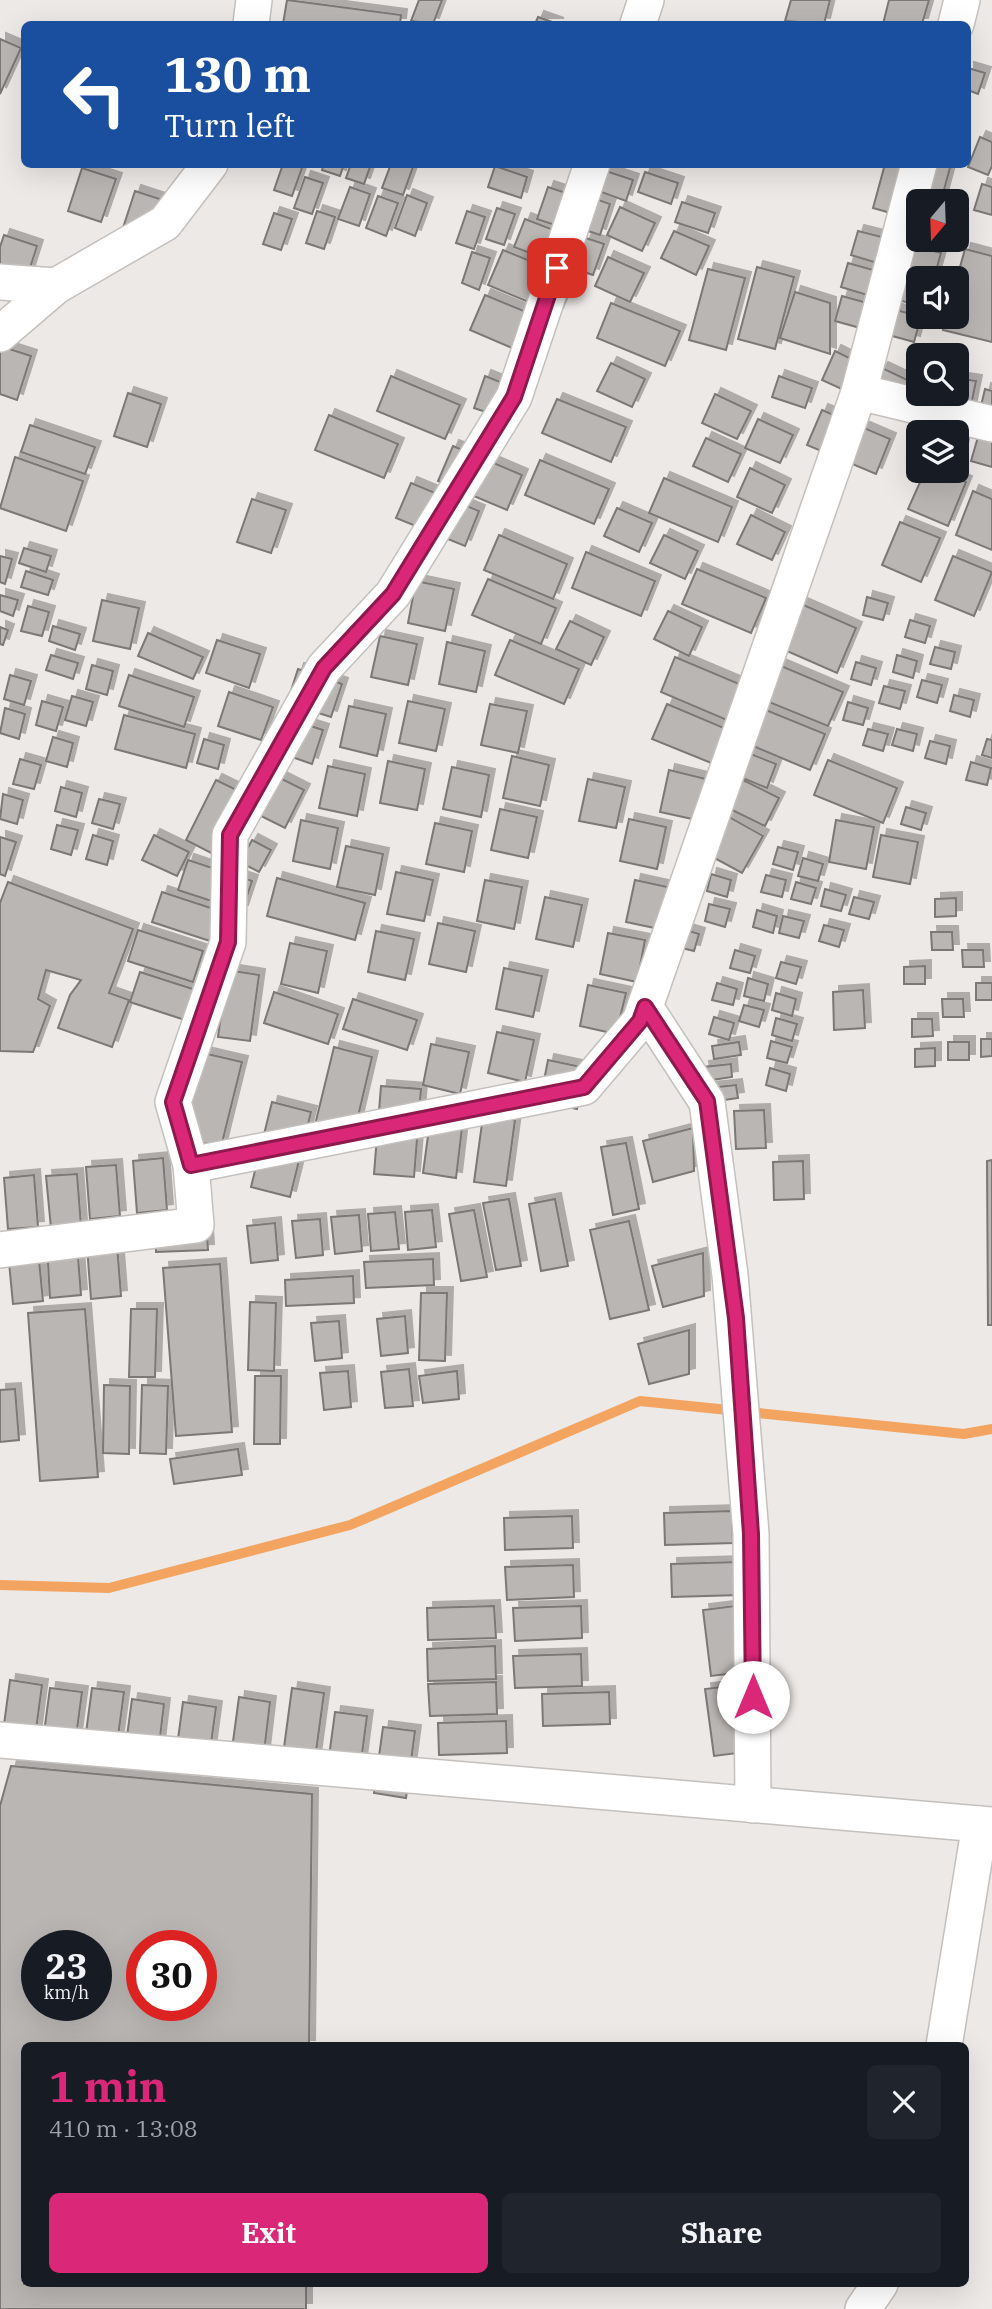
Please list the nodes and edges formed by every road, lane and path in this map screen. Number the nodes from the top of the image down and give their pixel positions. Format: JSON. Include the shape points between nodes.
{"nodes":[{"id":1,"x":254,"y":0,"type":"edge"},
{"id":2,"x":646,"y":0,"type":"edge"},
{"id":3,"x":962,"y":0,"type":"edge"},
{"id":4,"x":251,"y":21,"type":"edge"},
{"id":5,"x":639,"y":21,"type":"edge"},
{"id":6,"x":957,"y":21,"type":"edge"},
{"id":7,"x":207,"y":168,"type":"edge"},
{"id":8,"x":591,"y":168,"type":"edge"},
{"id":9,"x":918,"y":168,"type":"edge"},
{"id":10,"x":0,"y":282,"type":"edge"},
{"id":11,"x":56,"y":286,"type":"junction"},
{"id":12,"x":0,"y":334,"type":"edge"},
{"id":13,"x":859,"y":392,"type":"junction"},
{"id":14,"x":992,"y":424,"type":"edge"},
{"id":15,"x":645,"y":1007,"type":"junction"},
{"id":16,"x":191,"y":1165,"type":"junction"},
{"id":17,"x":0,"y":1250,"type":"edge"},
{"id":18,"x":0,"y":1740,"type":"edge"},
{"id":19,"x":754,"y":1805,"type":"junction"},
{"id":20,"x":986,"y":1825,"type":"edge"},
{"id":21,"x":945,"y":2042,"type":"edge"},
{"id":22,"x":878,"y":2287,"type":"edge"},
{"id":23,"x":863,"y":2309,"type":"edge"}],
"edges":[{"from":1,"to":4,"type":"street"},
{"from":2,"to":5,"type":"street"},
{"from":3,"to":6,"type":"street"},
{"from":7,"to":11,"type":"street","via":[[165,223]]},
{"from":8,"to":16,"type":"street","via":[[514,397],[393,594],[324,668],[230,835],[228,942],[173,1102]]},
{"from":9,"to":13,"type":"street"},
{"from":10,"to":11,"type":"street"},
{"from":11,"to":12,"type":"street"},
{"from":13,"to":14,"type":"street"},
{"from":13,"to":15,"type":"street"},
{"from":15,"to":16,"type":"street","via":[[640,1021],[584,1087]]},
{"from":15,"to":19,"type":"street","via":[[707,1101],[736,1318],[751,1534]]},
{"from":16,"to":17,"type":"street","via":[[196,1225]]},
{"from":18,"to":19,"type":"street"},
{"from":19,"to":20,"type":"street"},
{"from":20,"to":21,"type":"street"},
{"from":22,"to":23,"type":"street"}]}
